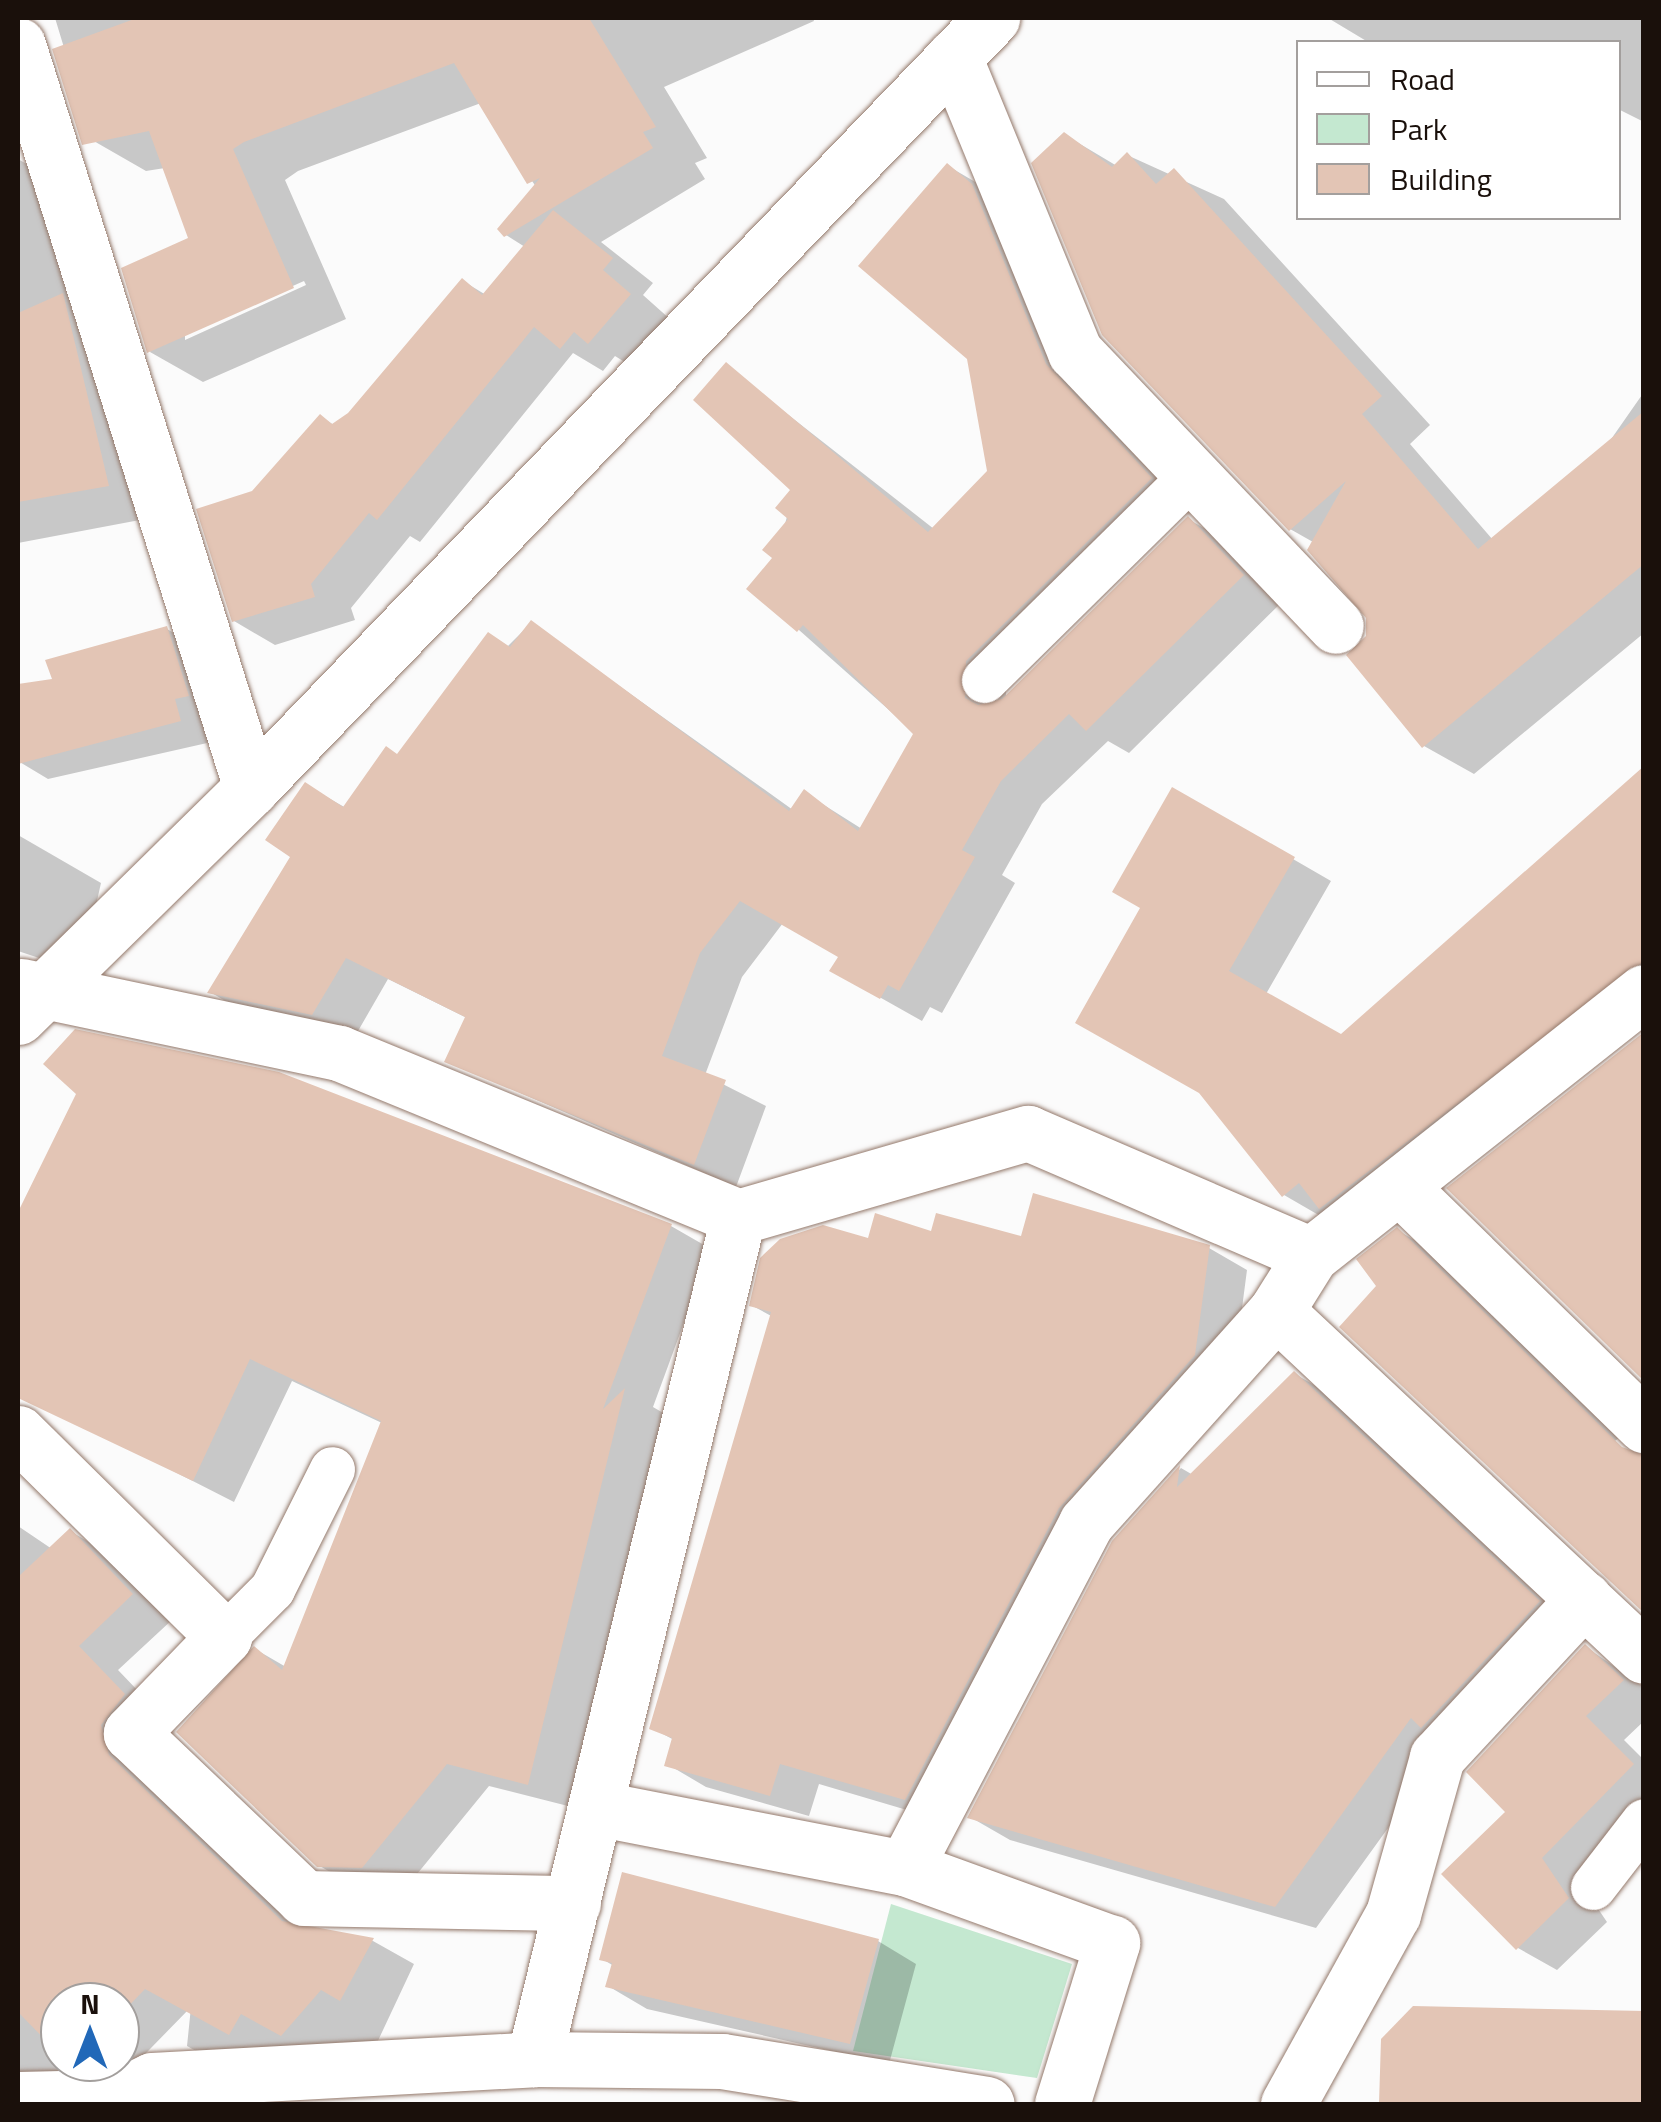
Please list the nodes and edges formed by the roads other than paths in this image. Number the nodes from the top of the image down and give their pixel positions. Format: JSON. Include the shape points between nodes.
{"nodes":[{"id":1,"x":992,"y":18,"type":"edge"},
{"id":2,"x":18,"y":45,"type":"edge"},
{"id":3,"x":954,"y":57,"type":"junction"},
{"id":4,"x":1192,"y":475,"type":"junction"},
{"id":5,"x":1336,"y":626,"type":"dead end"},
{"id":6,"x":984,"y":680,"type":"dead end"},
{"id":7,"x":251,"y":788,"type":"junction"},
{"id":8,"x":1644,"y":992,"type":"edge"},
{"id":9,"x":28,"y":996,"type":"edge"},
{"id":10,"x":1400,"y":1187,"type":"junction"},
{"id":11,"x":738,"y":1217,"type":"junction"},
{"id":12,"x":1311,"y":1255,"type":"junction"},
{"id":13,"x":1276,"y":1311,"type":"junction"},
{"id":14,"x":1644,"y":1425,"type":"edge"},
{"id":15,"x":18,"y":1433,"type":"edge"},
{"id":16,"x":332,"y":1468,"type":"dead end"},
{"id":17,"x":1584,"y":1599,"type":"junction"},
{"id":18,"x":224,"y":1638,"type":"junction"},
{"id":19,"x":1644,"y":1656,"type":"edge"},
{"id":20,"x":601,"y":1809,"type":"junction"},
{"id":21,"x":1644,"y":1821,"type":"edge"},
{"id":22,"x":904,"y":1868,"type":"junction"},
{"id":23,"x":1592,"y":1888,"type":"dead end"},
{"id":24,"x":573,"y":1903,"type":"junction"},
{"id":25,"x":534,"y":2059,"type":"junction"},
{"id":26,"x":18,"y":2099,"type":"edge"},
{"id":27,"x":104,"y":2101,"type":"edge"},
{"id":28,"x":987,"y":2104,"type":"edge"},
{"id":29,"x":1062,"y":2104,"type":"edge"},
{"id":30,"x":1288,"y":2104,"type":"edge"}],
"edges":[{"from":1,"to":3,"type":"street"},
{"from":2,"to":7,"type":"street"},
{"from":3,"to":4,"type":"street","via":[[1075,352]]},
{"from":3,"to":7,"type":"street"},
{"from":4,"to":5,"type":"street"},
{"from":4,"to":6,"type":"lane"},
{"from":7,"to":9,"type":"street"},
{"from":8,"to":10,"type":"street"},
{"from":9,"to":11,"type":"street","via":[[339,1054]]},
{"from":10,"to":12,"type":"street"},
{"from":10,"to":14,"type":"street"},
{"from":11,"to":12,"type":"street","via":[[1028,1134]]},
{"from":11,"to":20,"type":"street"},
{"from":12,"to":13,"type":"street"},
{"from":13,"to":17,"type":"street"},
{"from":13,"to":22,"type":"street","via":[[1086,1523]]},
{"from":15,"to":18,"type":"street"},
{"from":16,"to":18,"type":"lane","via":[[272,1589]]},
{"from":17,"to":19,"type":"street"},
{"from":17,"to":30,"type":"street","via":[[1437,1757],[1393,1914]]},
{"from":18,"to":24,"type":"street","via":[[131,1733],[304,1898]]},
{"from":20,"to":22,"type":"street"},
{"from":20,"to":24,"type":"street"},
{"from":21,"to":23,"type":"lane"},
{"from":22,"to":29,"type":"street","via":[[1112,1943]]},
{"from":24,"to":25,"type":"street"},
{"from":25,"to":27,"type":"street","via":[[152,2080]]},
{"from":25,"to":28,"type":"street","via":[[722,2062]]},
{"from":26,"to":27,"type":"street"}]}
